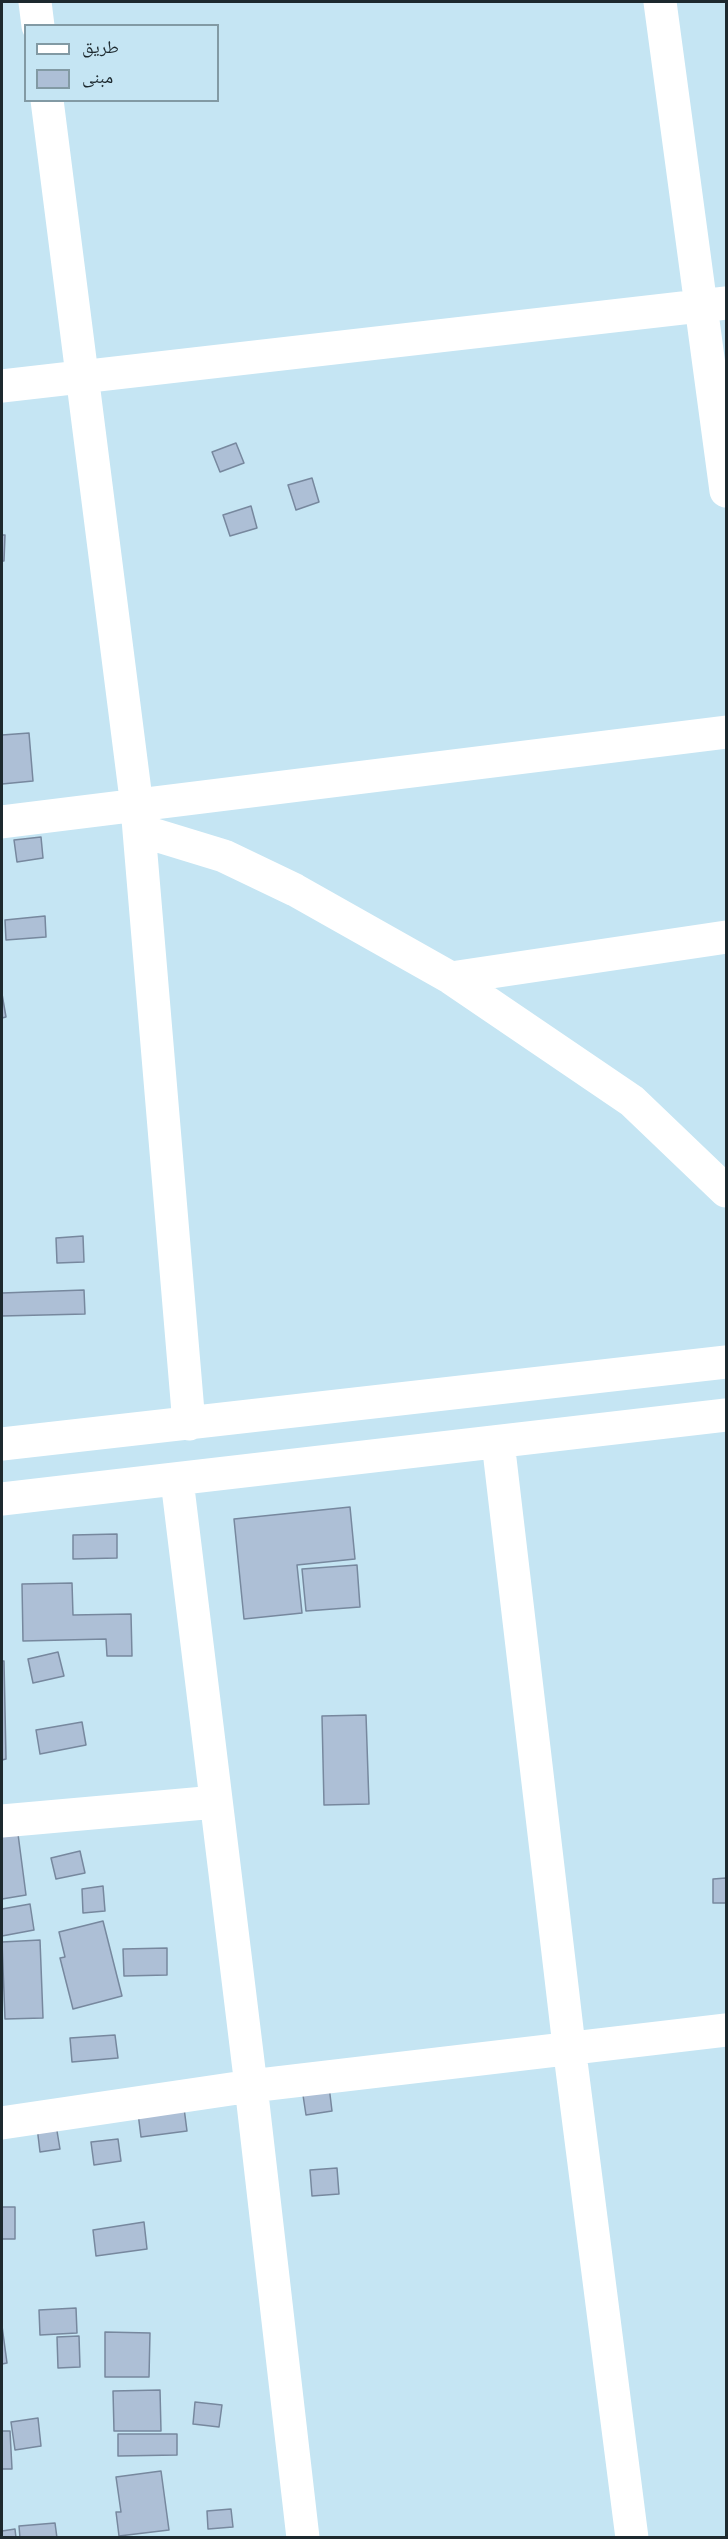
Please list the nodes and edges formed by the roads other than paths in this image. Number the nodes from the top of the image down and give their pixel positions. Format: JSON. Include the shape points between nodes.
{"nodes":[{"id":1,"x":35,"y":2,"type":"edge"},
{"id":2,"x":660,"y":2,"type":"edge"},
{"id":3,"x":38,"y":24,"type":"edge"},
{"id":4,"x":47,"y":102,"type":"edge"},
{"id":5,"x":714,"y":304,"type":"edge"},
{"id":6,"x":81,"y":376,"type":"junction"},
{"id":7,"x":2,"y":386,"type":"edge"},
{"id":8,"x":726,"y":491,"type":"edge"},
{"id":9,"x":726,"y":732,"type":"edge"},
{"id":10,"x":138,"y":818,"type":"junction"},
{"id":11,"x":2,"y":822,"type":"edge"},
{"id":12,"x":726,"y":937,"type":"edge"},
{"id":13,"x":452,"y":978,"type":"junction"},
{"id":14,"x":726,"y":1191,"type":"edge"},
{"id":15,"x":726,"y":1362,"type":"edge"},
{"id":16,"x":726,"y":1415,"type":"edge"},
{"id":17,"x":189,"y":1424,"type":"junction"},
{"id":18,"x":498,"y":1442,"type":"junction"},
{"id":19,"x":2,"y":1444,"type":"edge"},
{"id":20,"x":177,"y":1480,"type":"junction"},
{"id":21,"x":2,"y":1499,"type":"edge"},
{"id":22,"x":216,"y":1802,"type":"junction"},
{"id":23,"x":2,"y":1821,"type":"edge"},
{"id":24,"x":726,"y":2030,"type":"edge"},
{"id":25,"x":569,"y":2046,"type":"junction"},
{"id":26,"x":251,"y":2086,"type":"junction"},
{"id":27,"x":2,"y":2123,"type":"edge"},
{"id":28,"x":303,"y":2538,"type":"edge"},
{"id":29,"x":632,"y":2538,"type":"edge"}],
"edges":[{"from":1,"to":3,"type":"street"},
{"from":2,"to":5,"type":"street"},
{"from":4,"to":6,"type":"street"},
{"from":5,"to":6,"type":"street"},
{"from":5,"to":8,"type":"street"},
{"from":6,"to":7,"type":"street"},
{"from":6,"to":10,"type":"street"},
{"from":9,"to":10,"type":"street"},
{"from":10,"to":11,"type":"street"},
{"from":10,"to":13,"type":"street","via":[[295,890]]},
{"from":10,"to":17,"type":"street"},
{"from":12,"to":13,"type":"street"},
{"from":13,"to":14,"type":"street","via":[[632,1101]]},
{"from":15,"to":17,"type":"street"},
{"from":16,"to":18,"type":"street"},
{"from":17,"to":19,"type":"street"},
{"from":18,"to":20,"type":"street"},
{"from":18,"to":25,"type":"street"},
{"from":20,"to":21,"type":"street"},
{"from":20,"to":22,"type":"street"},
{"from":22,"to":23,"type":"street"},
{"from":22,"to":26,"type":"street"},
{"from":24,"to":25,"type":"street"},
{"from":25,"to":26,"type":"street"},
{"from":25,"to":29,"type":"street"},
{"from":26,"to":27,"type":"street"},
{"from":26,"to":28,"type":"street"}]}
